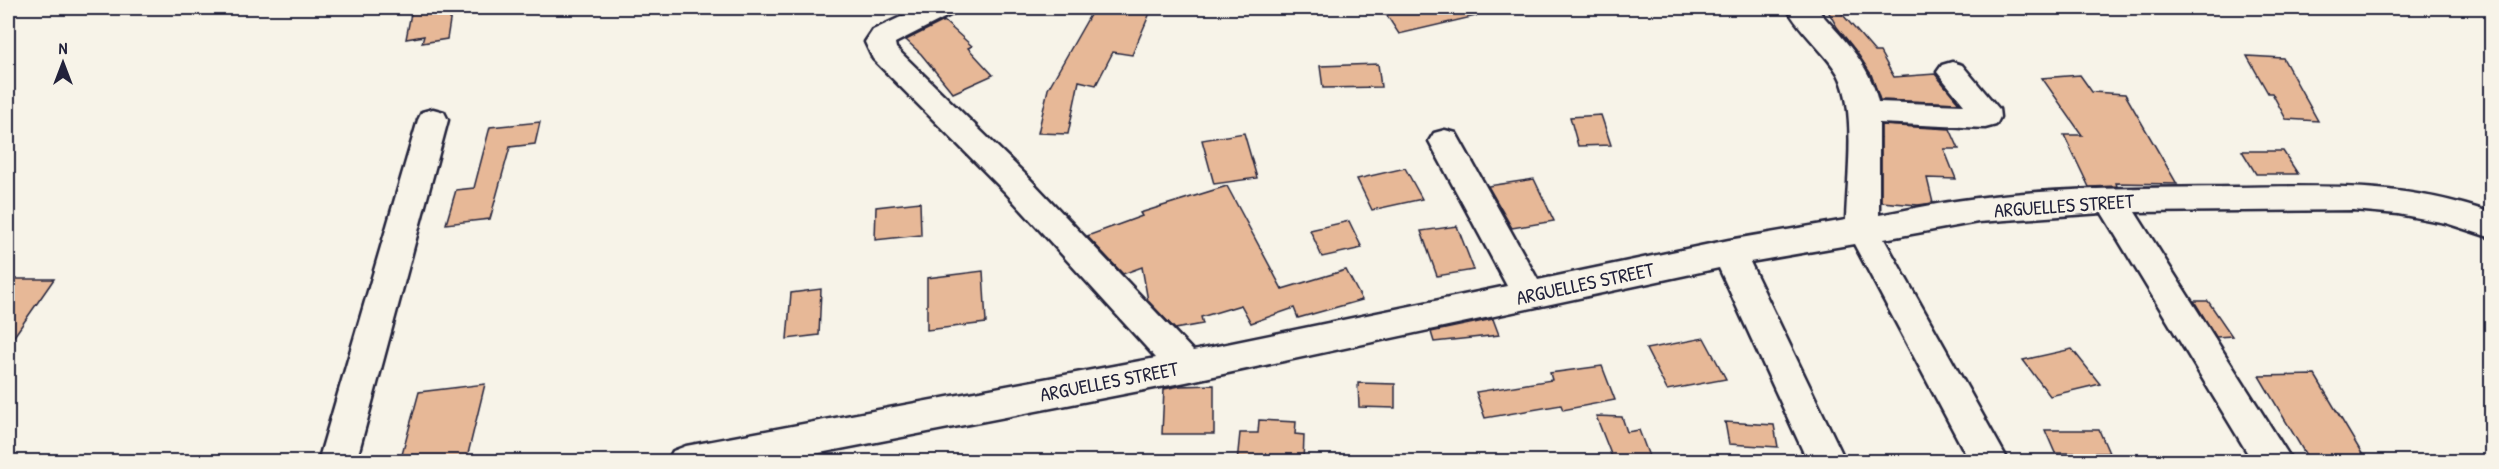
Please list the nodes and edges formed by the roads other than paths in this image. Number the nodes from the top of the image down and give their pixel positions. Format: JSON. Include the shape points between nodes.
{"nodes":[{"id":1,"x":942,"y":8,"type":"edge"},
{"id":2,"x":1801,"y":8,"type":"edge"},
{"id":3,"x":1952,"y":72,"type":"dead end"},
{"id":4,"x":1864,"y":112,"type":"junction"},
{"id":5,"x":432,"y":120,"type":"dead end"},
{"id":6,"x":1445,"y":141,"type":"dead end"},
{"id":7,"x":2111,"y":200,"type":"junction"},
{"id":8,"x":2492,"y":226,"type":"edge"},
{"id":9,"x":1862,"y":229,"type":"junction"},
{"id":10,"x":1729,"y":253,"type":"junction"},
{"id":11,"x":1529,"y":295,"type":"junction"},
{"id":12,"x":1186,"y":367,"type":"junction"},
{"id":13,"x":337,"y":462,"type":"edge"},
{"id":14,"x":686,"y":462,"type":"edge"},
{"id":15,"x":1827,"y":462,"type":"edge"},
{"id":16,"x":1990,"y":462,"type":"edge"},
{"id":17,"x":2274,"y":462,"type":"edge"}],
"edges":[{"from":1,"to":12,"type":"street","via":[[883,37],[883,52],[1017,185]]},
{"from":2,"to":4,"type":"street","via":[[1853,74]]},
{"from":3,"to":4,"type":"street","via":[[1984,110],[1985,117]]},
{"from":4,"to":9,"type":"street"},
{"from":5,"to":13,"type":"street"},
{"from":6,"to":11,"type":"street"},
{"from":7,"to":8,"type":"street","name":"ARGUELLES STREET","via":[[2353,198],[2449,211]]},
{"from":7,"to":9,"type":"street","name":"ARGUELLES STREET","via":[[1978,210]]},
{"from":7,"to":17,"type":"street"},
{"from":9,"to":10,"type":"street","name":"ARGUELLES STREET"},
{"from":9,"to":16,"type":"street"},
{"from":10,"to":11,"type":"street","name":"ARGUELLES STREET"},
{"from":10,"to":15,"type":"street"},
{"from":11,"to":12,"type":"street","name":"ARGUELLES STREET"},
{"from":12,"to":14,"type":"street","name":"ARGUELLES STREET"}]}
